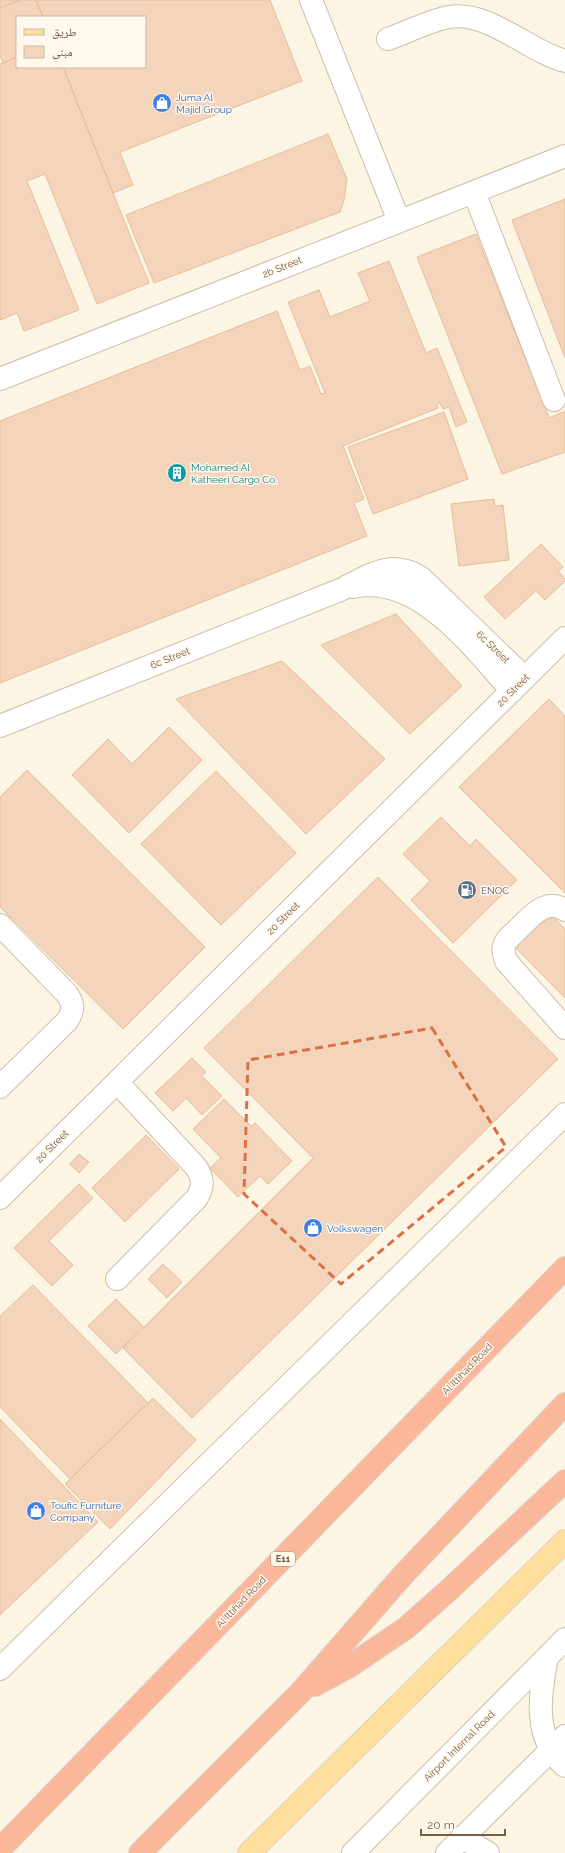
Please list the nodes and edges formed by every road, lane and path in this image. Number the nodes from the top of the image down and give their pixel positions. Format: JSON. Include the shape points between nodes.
{"nodes":[{"id":1,"x":311,"y":0,"type":"edge"},
{"id":2,"x":388,"y":39,"type":"dead end"},
{"id":3,"x":565,"y":61,"type":"edge"},
{"id":4,"x":565,"y":156,"type":"edge"},
{"id":5,"x":474,"y":192,"type":"junction"},
{"id":6,"x":399,"y":221,"type":"junction"},
{"id":7,"x":0,"y":379,"type":"edge"},
{"id":8,"x":554,"y":400,"type":"dead end"},
{"id":9,"x":565,"y":638,"type":"edge"},
{"id":10,"x":519,"y":684,"type":"junction"},
{"id":11,"x":0,"y":726,"type":"edge"},
{"id":12,"x":565,"y":910,"type":"edge"},
{"id":13,"x":0,"y":925,"type":"edge"},
{"id":14,"x":565,"y":1028,"type":"edge"},
{"id":15,"x":117,"y":1082,"type":"junction"},
{"id":16,"x":0,"y":1087,"type":"edge"},
{"id":17,"x":565,"y":1114,"type":"edge"},
{"id":18,"x":0,"y":1198,"type":"edge"},
{"id":19,"x":565,"y":1268,"type":"edge"},
{"id":20,"x":117,"y":1280,"type":"dead end"},
{"id":21,"x":565,"y":1404,"type":"edge"},
{"id":22,"x":565,"y":1481,"type":"edge"},
{"id":23,"x":565,"y":1541,"type":"edge"},
{"id":24,"x":565,"y":1639,"type":"edge"},
{"id":25,"x":547,"y":1657,"type":"junction"},
{"id":26,"x":0,"y":1669,"type":"edge"},
{"id":27,"x":300,"y":1693,"type":"junction"},
{"id":28,"x":558,"y":1743,"type":"edge"},
{"id":29,"x":565,"y":1766,"type":"edge"},
{"id":30,"x":10,"y":1831,"type":"edge"},
{"id":31,"x":462,"y":1838,"type":"junction"},
{"id":32,"x":0,"y":1849,"type":"edge"},
{"id":33,"x":140,"y":1853,"type":"edge"},
{"id":34,"x":249,"y":1853,"type":"edge"},
{"id":35,"x":353,"y":1853,"type":"edge"},
{"id":36,"x":447,"y":1853,"type":"edge"},
{"id":37,"x":488,"y":1853,"type":"edge"}],
"edges":[{"from":1,"to":6,"type":"street"},
{"from":2,"to":3,"type":"street","via":[[438,20],[460,16],[482,20],[548,55]]},
{"from":4,"to":5,"type":"street","name":"2b Street"},
{"from":5,"to":6,"type":"street","name":"2b Street"},
{"from":5,"to":8,"type":"street"},
{"from":6,"to":7,"type":"street","name":"2b Street"},
{"from":9,"to":10,"type":"street","name":"20 Street"},
{"from":10,"to":11,"type":"street","name":"6c Street","via":[[419,599],[400,590],[360,585],[340,590]]},
{"from":10,"to":15,"type":"street","name":"20 Street"},
{"from":12,"to":14,"type":"street","via":[[552,905],[543,907],[511,936],[505,943],[503,952],[506,961]]},
{"from":13,"to":16,"type":"street","via":[[67,994],[72,1000],[73,1008],[67,1021]]},
{"from":15,"to":18,"type":"street","name":"20 Street"},
{"from":15,"to":20,"type":"street","via":[[195,1166],[203,1182],[196,1199]]},
{"from":17,"to":26,"type":"street"},
{"from":19,"to":30,"type":"highway","name":"Al Ittihad Road","number":"E11"},
{"from":21,"to":27,"type":"highway","via":[[403,1575]]},
{"from":22,"to":27,"type":"highway","via":[[406,1628],[350,1666]]},
{"from":23,"to":34,"type":"main road"},
{"from":24,"to":25,"type":"street","name":"Airport Internal Road"},
{"from":25,"to":28,"type":"street","via":[[540,1703],[541,1721]]},
{"from":25,"to":35,"type":"street","name":"Airport Internal Road"},
{"from":27,"to":33,"type":"highway"},
{"from":28,"to":29,"type":"street"},
{"from":28,"to":31,"type":"street"},
{"from":30,"to":32,"type":"highway","name":"Al Ittihad Road","number":"E11"},
{"from":31,"to":36,"type":"street"},
{"from":31,"to":37,"type":"street"}]}
